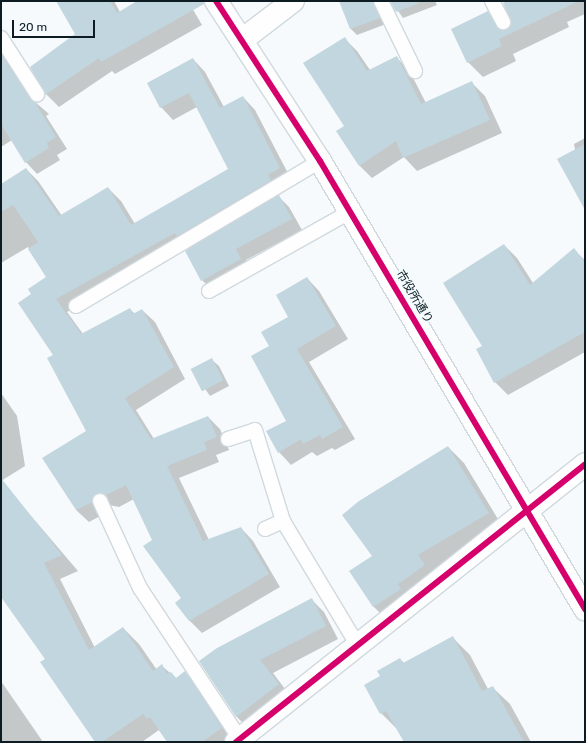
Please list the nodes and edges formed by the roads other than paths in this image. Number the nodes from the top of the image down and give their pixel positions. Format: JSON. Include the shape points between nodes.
{"nodes":[{"id":1,"x":216,"y":1,"type":"edge"},
{"id":2,"x":293,"y":1,"type":"edge"},
{"id":3,"x":381,"y":1,"type":"edge"},
{"id":4,"x":492,"y":1,"type":"edge"},
{"id":5,"x":503,"y":22,"type":"dead end"},
{"id":6,"x":1,"y":38,"type":"edge"},
{"id":7,"x":242,"y":40,"type":"junction"},
{"id":8,"x":415,"y":71,"type":"dead end"},
{"id":9,"x":37,"y":94,"type":"dead end"},
{"id":10,"x":320,"y":161,"type":"junction"},
{"id":11,"x":350,"y":212,"type":"junction"},
{"id":12,"x":209,"y":291,"type":"dead end"},
{"id":13,"x":76,"y":306,"type":"dead end"},
{"id":14,"x":228,"y":439,"type":"dead end"},
{"id":15,"x":585,"y":464,"type":"edge"},
{"id":16,"x":100,"y":501,"type":"dead end"},
{"id":17,"x":528,"y":510,"type":"junction"},
{"id":18,"x":283,"y":521,"type":"junction"},
{"id":19,"x":265,"y":529,"type":"dead end"},
{"id":20,"x":585,"y":609,"type":"edge"},
{"id":21,"x":357,"y":644,"type":"junction"},
{"id":22,"x":238,"y":740,"type":"edge"}],
"edges":[{"from":1,"to":7,"type":"street","name":"市役所通り"},
{"from":2,"to":7,"type":"street"},
{"from":3,"to":8,"type":"lane"},
{"from":4,"to":5,"type":"lane"},
{"from":6,"to":9,"type":"lane"},
{"from":7,"to":10,"type":"street","name":"市役所通り"},
{"from":10,"to":11,"type":"street","name":"市役所通り"},
{"from":10,"to":13,"type":"lane"},
{"from":11,"to":12,"type":"lane"},
{"from":11,"to":17,"type":"street","name":"市役所通り"},
{"from":14,"to":18,"type":"lane","via":[[255,430]]},
{"from":15,"to":17,"type":"street"},
{"from":16,"to":22,"type":"lane","via":[[140,588]]},
{"from":17,"to":20,"type":"street","name":"市役所通り"},
{"from":17,"to":21,"type":"street"},
{"from":18,"to":19,"type":"lane"},
{"from":18,"to":21,"type":"lane"},
{"from":21,"to":22,"type":"street"}]}
